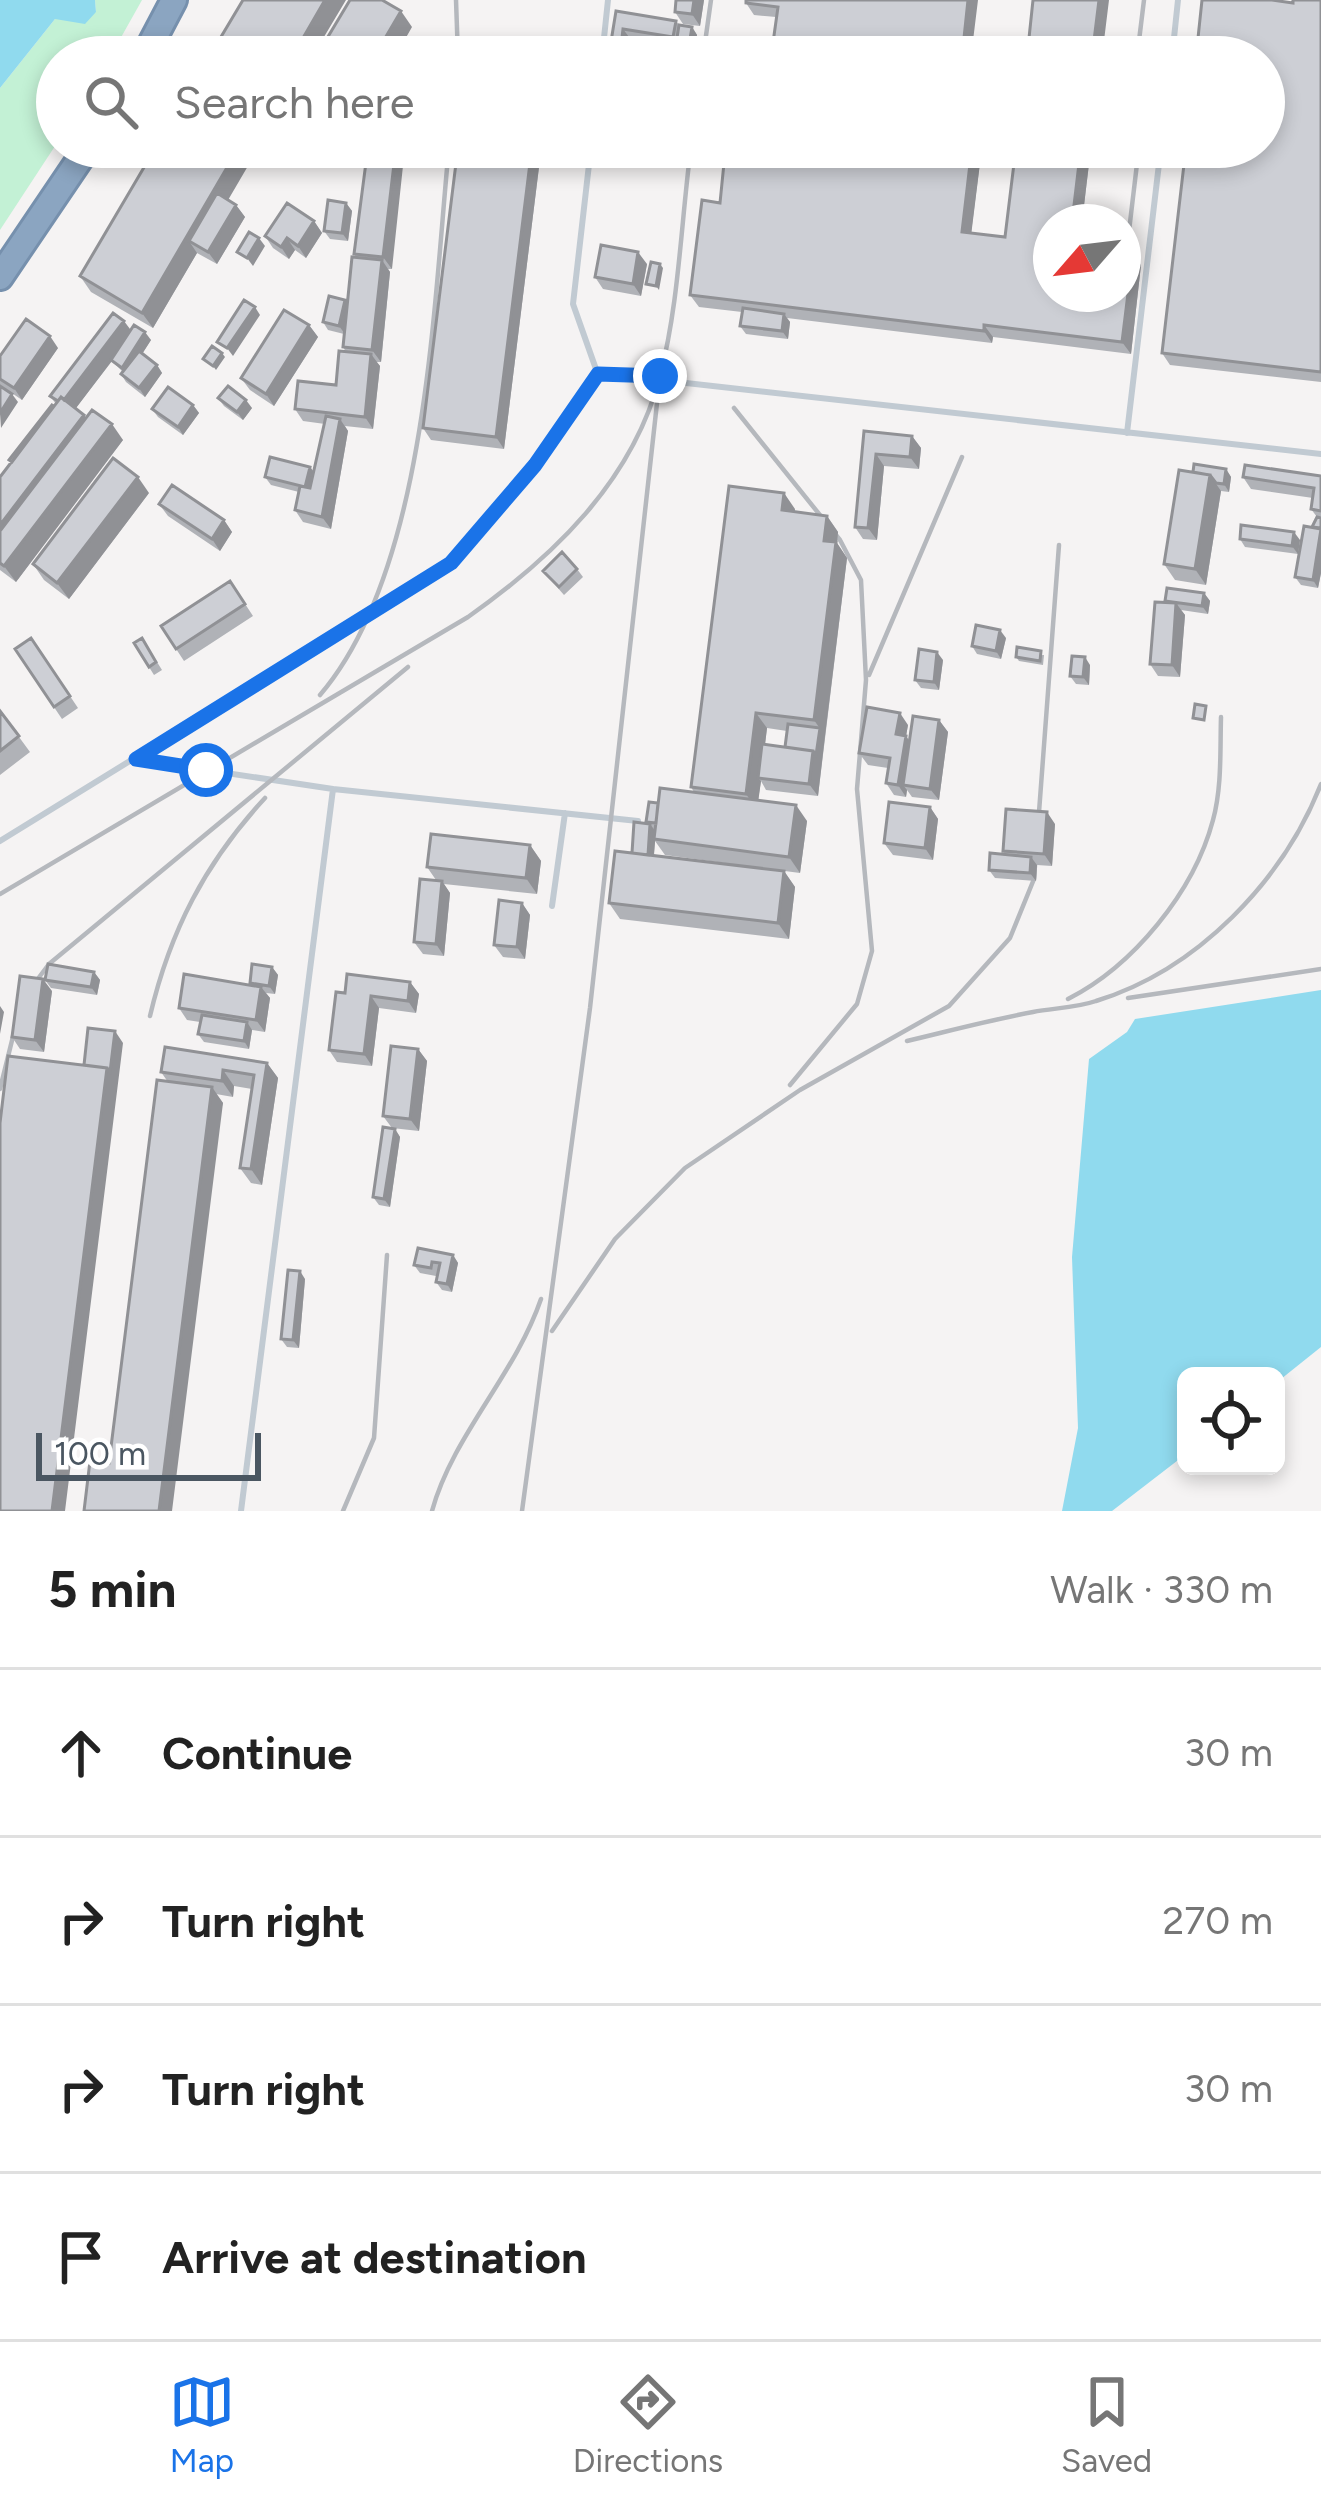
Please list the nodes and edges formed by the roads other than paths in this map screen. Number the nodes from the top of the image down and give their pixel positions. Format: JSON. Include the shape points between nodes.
{"nodes":[{"id":1,"x":174,"y":0,"type":"edge"},
{"id":2,"x":608,"y":0,"type":"edge"},
{"id":3,"x":1178,"y":0,"type":"edge"},
{"id":4,"x":155,"y":36,"type":"edge"},
{"id":5,"x":604,"y":36,"type":"edge"},
{"id":6,"x":1174,"y":36,"type":"edge"},
{"id":7,"x":74,"y":168,"type":"edge"},
{"id":8,"x":589,"y":168,"type":"edge"},
{"id":9,"x":1159,"y":168,"type":"edge"},
{"id":10,"x":0,"y":277,"type":"edge"},
{"id":11,"x":598,"y":374,"type":"junction"},
{"id":12,"x":1127,"y":433,"type":"junction"},
{"id":13,"x":1321,"y":454,"type":"edge"},
{"id":14,"x":136,"y":759,"type":"junction"},
{"id":15,"x":333,"y":789,"type":"junction"},
{"id":16,"x":565,"y":813,"type":"junction"},
{"id":17,"x":638,"y":821,"type":"edge"},
{"id":18,"x":0,"y":841,"type":"edge"},
{"id":19,"x":552,"y":905,"type":"dead end"},
{"id":20,"x":241,"y":1511,"type":"edge"}],
"edges":[{"from":1,"to":4,"type":"highway"},
{"from":2,"to":5,"type":"lane"},
{"from":3,"to":6,"type":"lane"},
{"from":7,"to":10,"type":"highway"},
{"from":8,"to":11,"type":"lane","via":[[573,304]]},
{"from":9,"to":12,"type":"lane"},
{"from":11,"to":12,"type":"lane"},
{"from":11,"to":14,"type":"lane","via":[[535,465],[451,563]]},
{"from":12,"to":13,"type":"lane"},
{"from":14,"to":15,"type":"lane"},
{"from":14,"to":18,"type":"lane"},
{"from":15,"to":16,"type":"lane"},
{"from":15,"to":20,"type":"lane"},
{"from":16,"to":17,"type":"lane"},
{"from":16,"to":19,"type":"lane"}]}
